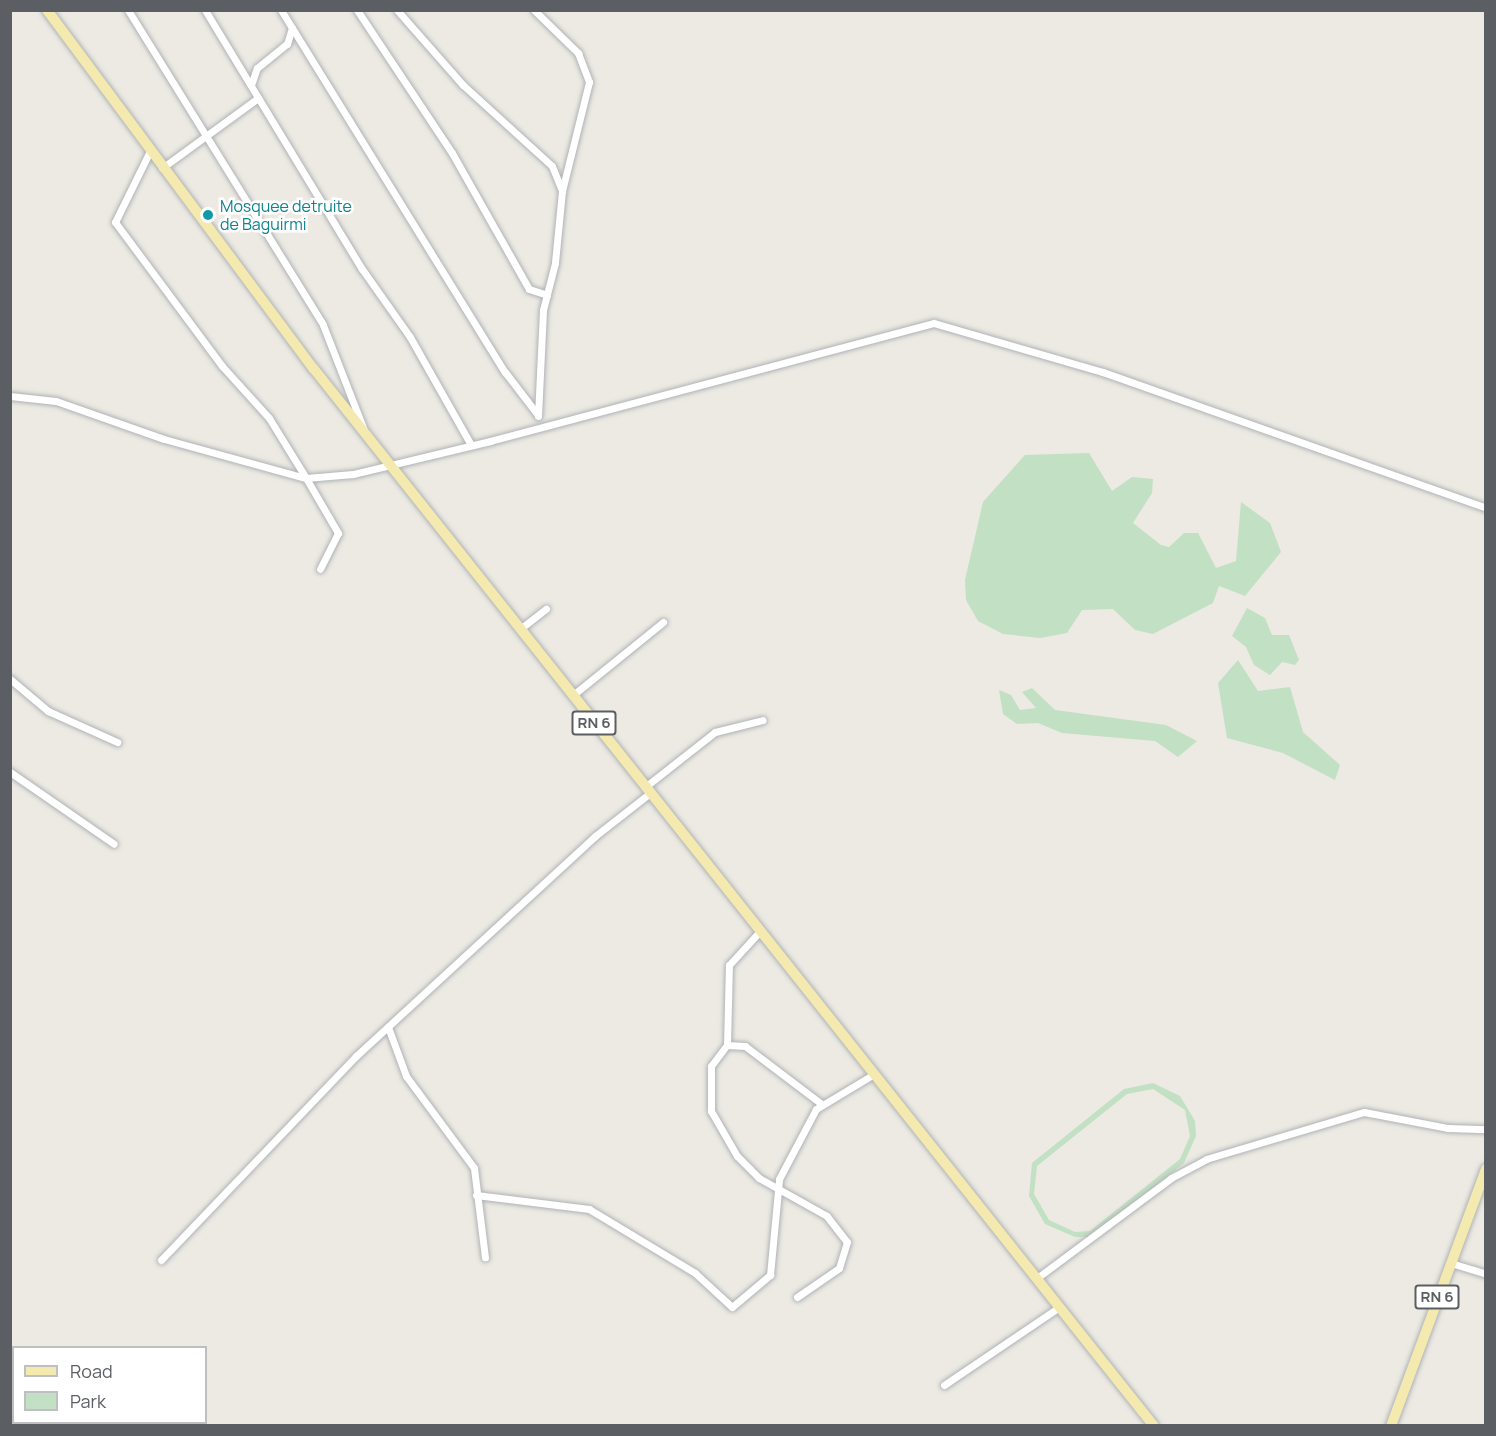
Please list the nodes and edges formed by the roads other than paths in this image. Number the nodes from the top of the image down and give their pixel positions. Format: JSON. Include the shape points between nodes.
{"nodes":[{"id":1,"x":47,"y":10,"type":"edge"},
{"id":2,"x":128,"y":10,"type":"edge"},
{"id":3,"x":205,"y":10,"type":"edge"},
{"id":4,"x":281,"y":10,"type":"edge"},
{"id":5,"x":357,"y":10,"type":"edge"},
{"id":6,"x":397,"y":10,"type":"edge"},
{"id":7,"x":534,"y":10,"type":"edge"},
{"id":8,"x":292,"y":28,"type":"junction"},
{"id":9,"x":251,"y":85,"type":"junction"},
{"id":10,"x":258,"y":98,"type":"junction"},
{"id":11,"x":205,"y":135,"type":"junction"},
{"id":12,"x":148,"y":153,"type":"junction"},
{"id":13,"x":552,"y":166,"type":"junction"},
{"id":14,"x":160,"y":169,"type":"junction"},
{"id":15,"x":571,"y":169,"type":"junction"},
{"id":16,"x":562,"y":191,"type":"junction"},
{"id":17,"x":547,"y":295,"type":"junction"},
{"id":18,"x":10,"y":396,"type":"edge"},
{"id":19,"x":538,"y":415,"type":"junction"},
{"id":20,"x":539,"y":426,"type":"junction"},
{"id":21,"x":365,"y":433,"type":"junction"},
{"id":22,"x":471,"y":445,"type":"junction"},
{"id":23,"x":389,"y":464,"type":"junction"},
{"id":24,"x":306,"y":478,"type":"junction"},
{"id":25,"x":1485,"y":508,"type":"edge"},
{"id":26,"x":320,"y":569,"type":"dead end"},
{"id":27,"x":546,"y":609,"type":"dead end"},
{"id":28,"x":663,"y":622,"type":"dead end"},
{"id":29,"x":520,"y":629,"type":"junction"},
{"id":30,"x":10,"y":679,"type":"edge"},
{"id":31,"x":573,"y":695,"type":"junction"},
{"id":32,"x":763,"y":720,"type":"dead end"},
{"id":33,"x":117,"y":742,"type":"dead end"},
{"id":34,"x":10,"y":772,"type":"edge"},
{"id":35,"x":647,"y":790,"type":"junction"},
{"id":36,"x":114,"y":844,"type":"dead end"},
{"id":37,"x":760,"y":931,"type":"junction"},
{"id":38,"x":388,"y":1027,"type":"junction"},
{"id":39,"x":727,"y":1045,"type":"junction"},
{"id":40,"x":874,"y":1074,"type":"junction"},
{"id":41,"x":820,"y":1103,"type":"junction"},
{"id":42,"x":1485,"y":1129,"type":"edge"},
{"id":43,"x":1485,"y":1168,"type":"edge"},
{"id":44,"x":777,"y":1189,"type":"junction"},
{"id":45,"x":476,"y":1195,"type":"junction"},
{"id":46,"x":485,"y":1257,"type":"dead end"},
{"id":47,"x":161,"y":1260,"type":"dead end"},
{"id":48,"x":1451,"y":1263,"type":"junction"},
{"id":49,"x":1485,"y":1274,"type":"edge"},
{"id":50,"x":1037,"y":1278,"type":"junction"},
{"id":51,"x":796,"y":1298,"type":"dead end"},
{"id":52,"x":1059,"y":1307,"type":"junction"},
{"id":53,"x":944,"y":1385,"type":"dead end"},
{"id":54,"x":1154,"y":1425,"type":"edge"},
{"id":55,"x":1391,"y":1425,"type":"edge"}],
"edges":[{"from":1,"to":12,"type":"main road","number":"RN 6"},
{"from":2,"to":11,"type":"street"},
{"from":3,"to":9,"type":"street"},
{"from":4,"to":8,"type":"street"},
{"from":5,"to":17,"type":"street","via":[[452,153],[529,289]]},
{"from":6,"to":13,"type":"street","via":[[463,85]]},
{"from":7,"to":15,"type":"street","via":[[563,36],[587,69],[589,82]]},
{"from":8,"to":9,"type":"street","via":[[287,44],[257,68]]},
{"from":8,"to":19,"type":"street","via":[[505,372]]},
{"from":9,"to":10,"type":"street"},
{"from":10,"to":11,"type":"street"},
{"from":10,"to":22,"type":"street","via":[[410,337]]},
{"from":11,"to":14,"type":"street"},
{"from":11,"to":21,"type":"street","via":[[335,348]]},
{"from":12,"to":14,"type":"main road","number":"RN 6"},
{"from":12,"to":24,"type":"street","via":[[115,222],[222,366],[269,418]]},
{"from":13,"to":15,"type":"street"},
{"from":13,"to":16,"type":"street"},
{"from":14,"to":21,"type":"main road","number":"RN 6"},
{"from":15,"to":16,"type":"street"},
{"from":16,"to":17,"type":"street"},
{"from":17,"to":19,"type":"street","via":[[537,356]]},
{"from":18,"to":24,"type":"street","via":[[56,401],[164,439]]},
{"from":19,"to":20,"type":"street"},
{"from":20,"to":22,"type":"street"},
{"from":20,"to":25,"type":"street","via":[[934,323],[1113,375]]},
{"from":21,"to":23,"type":"main road","number":"RN 6"},
{"from":22,"to":23,"type":"street"},
{"from":23,"to":24,"type":"street"},
{"from":23,"to":29,"type":"main road","number":"RN 6"},
{"from":24,"to":26,"type":"street","via":[[338,533]]},
{"from":27,"to":29,"type":"street"},
{"from":28,"to":31,"type":"street"},
{"from":29,"to":31,"type":"main road","number":"RN 6"},
{"from":30,"to":33,"type":"street","via":[[48,711]]},
{"from":31,"to":35,"type":"main road","number":"RN 6"},
{"from":32,"to":35,"type":"street","via":[[715,732]]},
{"from":34,"to":36,"type":"street"},
{"from":35,"to":37,"type":"main road","number":"RN 6"},
{"from":35,"to":38,"type":"street"},
{"from":37,"to":39,"type":"street","via":[[729,965]]},
{"from":37,"to":40,"type":"main road","number":"RN 6"},
{"from":38,"to":45,"type":"street","via":[[406,1076],[474,1168]]},
{"from":38,"to":47,"type":"street"},
{"from":39,"to":41,"type":"street","via":[[754,1051]]},
{"from":39,"to":44,"type":"street","via":[[711,1066],[715,1121],[737,1156]]},
{"from":40,"to":41,"type":"street","via":[[848,1094]]},
{"from":40,"to":50,"type":"main road","number":"RN 6"},
{"from":41,"to":44,"type":"street"},
{"from":42,"to":50,"type":"street","via":[[1448,1128],[1364,1112],[1206,1159],[1171,1178]]},
{"from":43,"to":48,"type":"main road","number":"RN 6"},
{"from":44,"to":45,"type":"street","via":[[770,1275],[732,1306],[695,1273],[589,1209]]},
{"from":44,"to":51,"type":"street","via":[[828,1215],[847,1242],[839,1268]]},
{"from":45,"to":46,"type":"street"},
{"from":48,"to":49,"type":"street"},
{"from":48,"to":55,"type":"main road","number":"RN 6"},
{"from":50,"to":52,"type":"main road","number":"RN 6"},
{"from":52,"to":53,"type":"street"},
{"from":52,"to":54,"type":"main road","number":"RN 6"}]}
